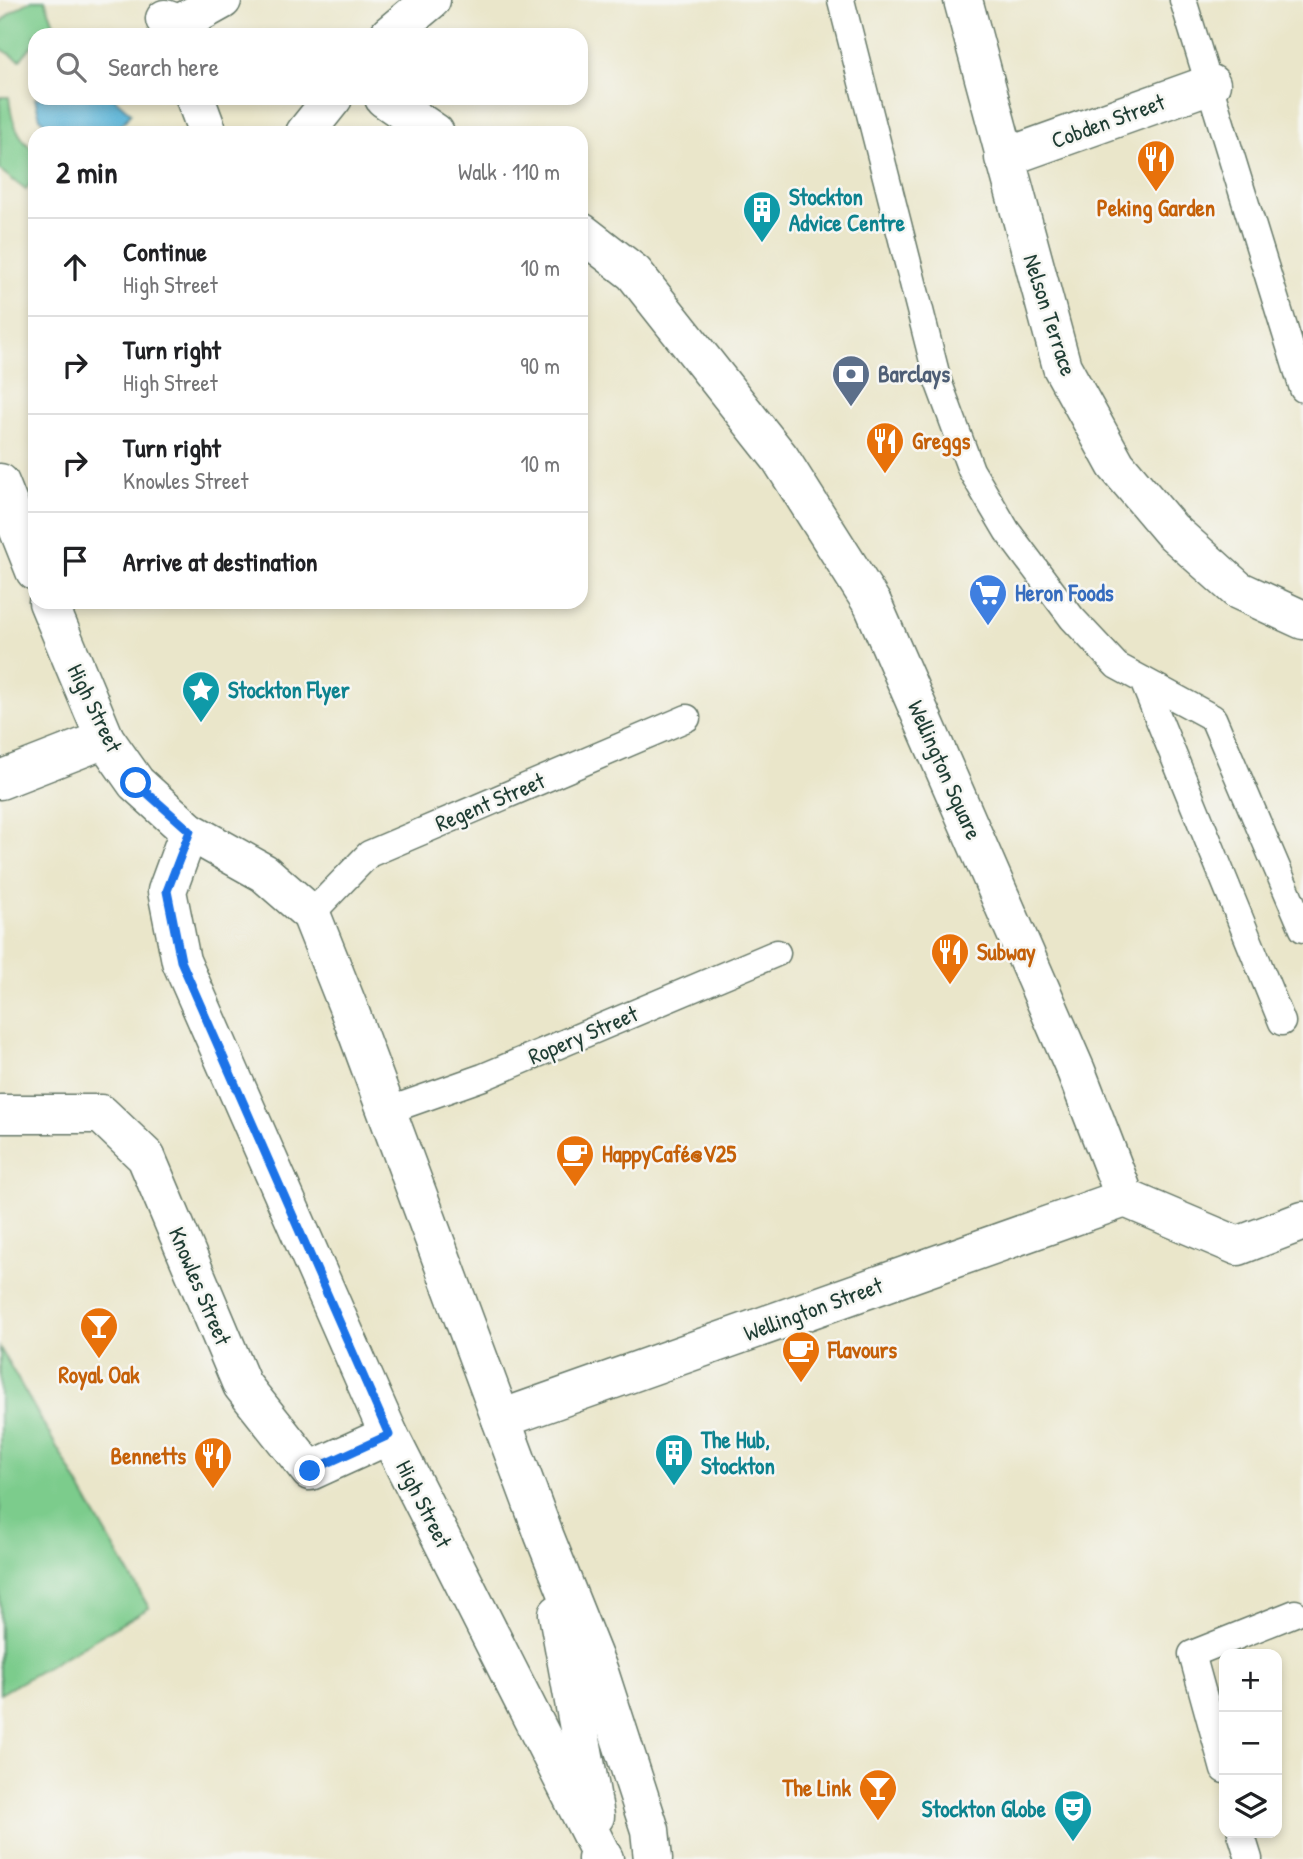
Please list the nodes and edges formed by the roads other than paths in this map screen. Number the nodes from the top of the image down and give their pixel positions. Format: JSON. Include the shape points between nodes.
{"nodes":[{"id":1,"x":222,"y":0,"type":"edge"},
{"id":2,"x":431,"y":0,"type":"edge"},
{"id":3,"x":841,"y":0,"type":"edge"},
{"id":4,"x":963,"y":0,"type":"edge"},
{"id":5,"x":1183,"y":0,"type":"edge"},
{"id":6,"x":168,"y":28,"type":"edge"},
{"id":7,"x":397,"y":28,"type":"edge"},
{"id":8,"x":1211,"y":84,"type":"junction"},
{"id":9,"x":198,"y":105,"type":"edge"},
{"id":10,"x":327,"y":105,"type":"edge"},
{"id":11,"x":394,"y":105,"type":"edge"},
{"id":12,"x":205,"y":126,"type":"edge"},
{"id":13,"x":311,"y":126,"type":"edge"},
{"id":14,"x":425,"y":126,"type":"edge"},
{"id":15,"x":1004,"y":158,"type":"junction"},
{"id":16,"x":588,"y":237,"type":"edge"},
{"id":17,"x":1303,"y":388,"type":"edge"},
{"id":18,"x":0,"y":483,"type":"edge"},
{"id":19,"x":28,"y":553,"type":"edge"},
{"id":20,"x":51,"y":609,"type":"edge"},
{"id":21,"x":1303,"y":620,"type":"edge"},
{"id":22,"x":1144,"y":683,"type":"junction"},
{"id":23,"x":687,"y":718,"type":"dead end"},
{"id":24,"x":105,"y":739,"type":"junction"},
{"id":25,"x":0,"y":780,"type":"edge"},
{"id":26,"x":190,"y":831,"type":"junction"},
{"id":27,"x":311,"y":915,"type":"junction"},
{"id":28,"x":1303,"y":929,"type":"edge"},
{"id":29,"x":777,"y":953,"type":"dead end"},
{"id":30,"x":1282,"y":1022,"type":"dead end"},
{"id":31,"x":387,"y":1111,"type":"junction"},
{"id":32,"x":0,"y":1114,"type":"edge"},
{"id":33,"x":1125,"y":1198,"type":"junction"},
{"id":34,"x":1303,"y":1221,"type":"edge"},
{"id":35,"x":501,"y":1419,"type":"junction"},
{"id":36,"x":389,"y":1435,"type":"junction"},
{"id":37,"x":544,"y":1535,"type":"junction"},
{"id":38,"x":1295,"y":1612,"type":"dead end"},
{"id":39,"x":1219,"y":1752,"type":"edge"},
{"id":40,"x":1243,"y":1838,"type":"edge"},
{"id":41,"x":601,"y":1858,"type":"edge"},
{"id":42,"x":653,"y":1859,"type":"edge"},
{"id":43,"x":1249,"y":1859,"type":"edge"}],
"edges":[{"from":1,"to":6,"type":"street","via":[[179,24],[165,19]]},
{"from":2,"to":7,"type":"street"},
{"from":3,"to":22,"type":"lane","via":[[938,381],[971,470],[1007,531],[1072,618],[1117,666]]},
{"from":4,"to":15,"type":"street","name":"Nelson Terrace"},
{"from":5,"to":8,"type":"lane"},
{"from":8,"to":15,"type":"street","name":"Cobden Street"},
{"from":8,"to":17,"type":"lane"},
{"from":9,"to":12,"type":"street"},
{"from":10,"to":13,"type":"street"},
{"from":11,"to":14,"type":"street"},
{"from":15,"to":21,"type":"street","name":"Nelson Terrace","via":[[1062,367],[1116,466],[1171,530],[1238,590]]},
{"from":16,"to":33,"type":"street","name":"Wellington Square","via":[[634,273],[763,436],[873,605],[1076,1071]]},
{"from":18,"to":19,"type":"street"},
{"from":20,"to":24,"type":"street","name":"High Street"},
{"from":22,"to":28,"type":"lane","via":[[1213,718]]},
{"from":22,"to":30,"type":"lane"},
{"from":23,"to":27,"type":"lane","name":"Regent Street","via":[[369,854]]},
{"from":24,"to":25,"type":"street"},
{"from":24,"to":26,"type":"street","name":"High Street","via":[[136,783]]},
{"from":26,"to":27,"type":"street","name":"High Street","via":[[264,873]]},
{"from":26,"to":36,"type":"street","name":"High Street","via":[[167,891],[181,961]]},
{"from":27,"to":31,"type":"street","name":"High Street"},
{"from":29,"to":31,"type":"lane","name":"Ropery Street","via":[[483,1077]]},
{"from":31,"to":35,"type":"street","name":"High Street"},
{"from":32,"to":36,"type":"street","name":"Knowles Street","via":[[101,1114],[146,1157],[242,1385],[310,1471]]},
{"from":33,"to":34,"type":"street","via":[[1238,1246]]},
{"from":33,"to":35,"type":"street","name":"Wellington Street"},
{"from":35,"to":37,"type":"street","name":"High Street"},
{"from":36,"to":41,"type":"street","name":"High Street"},
{"from":37,"to":41,"type":"street","name":"High Street"},
{"from":37,"to":42,"type":"street","name":"High Street","via":[[599,1672],[650,1830]]},
{"from":38,"to":39,"type":"lane","via":[[1192,1654]]},
{"from":40,"to":43,"type":"lane"}]}
